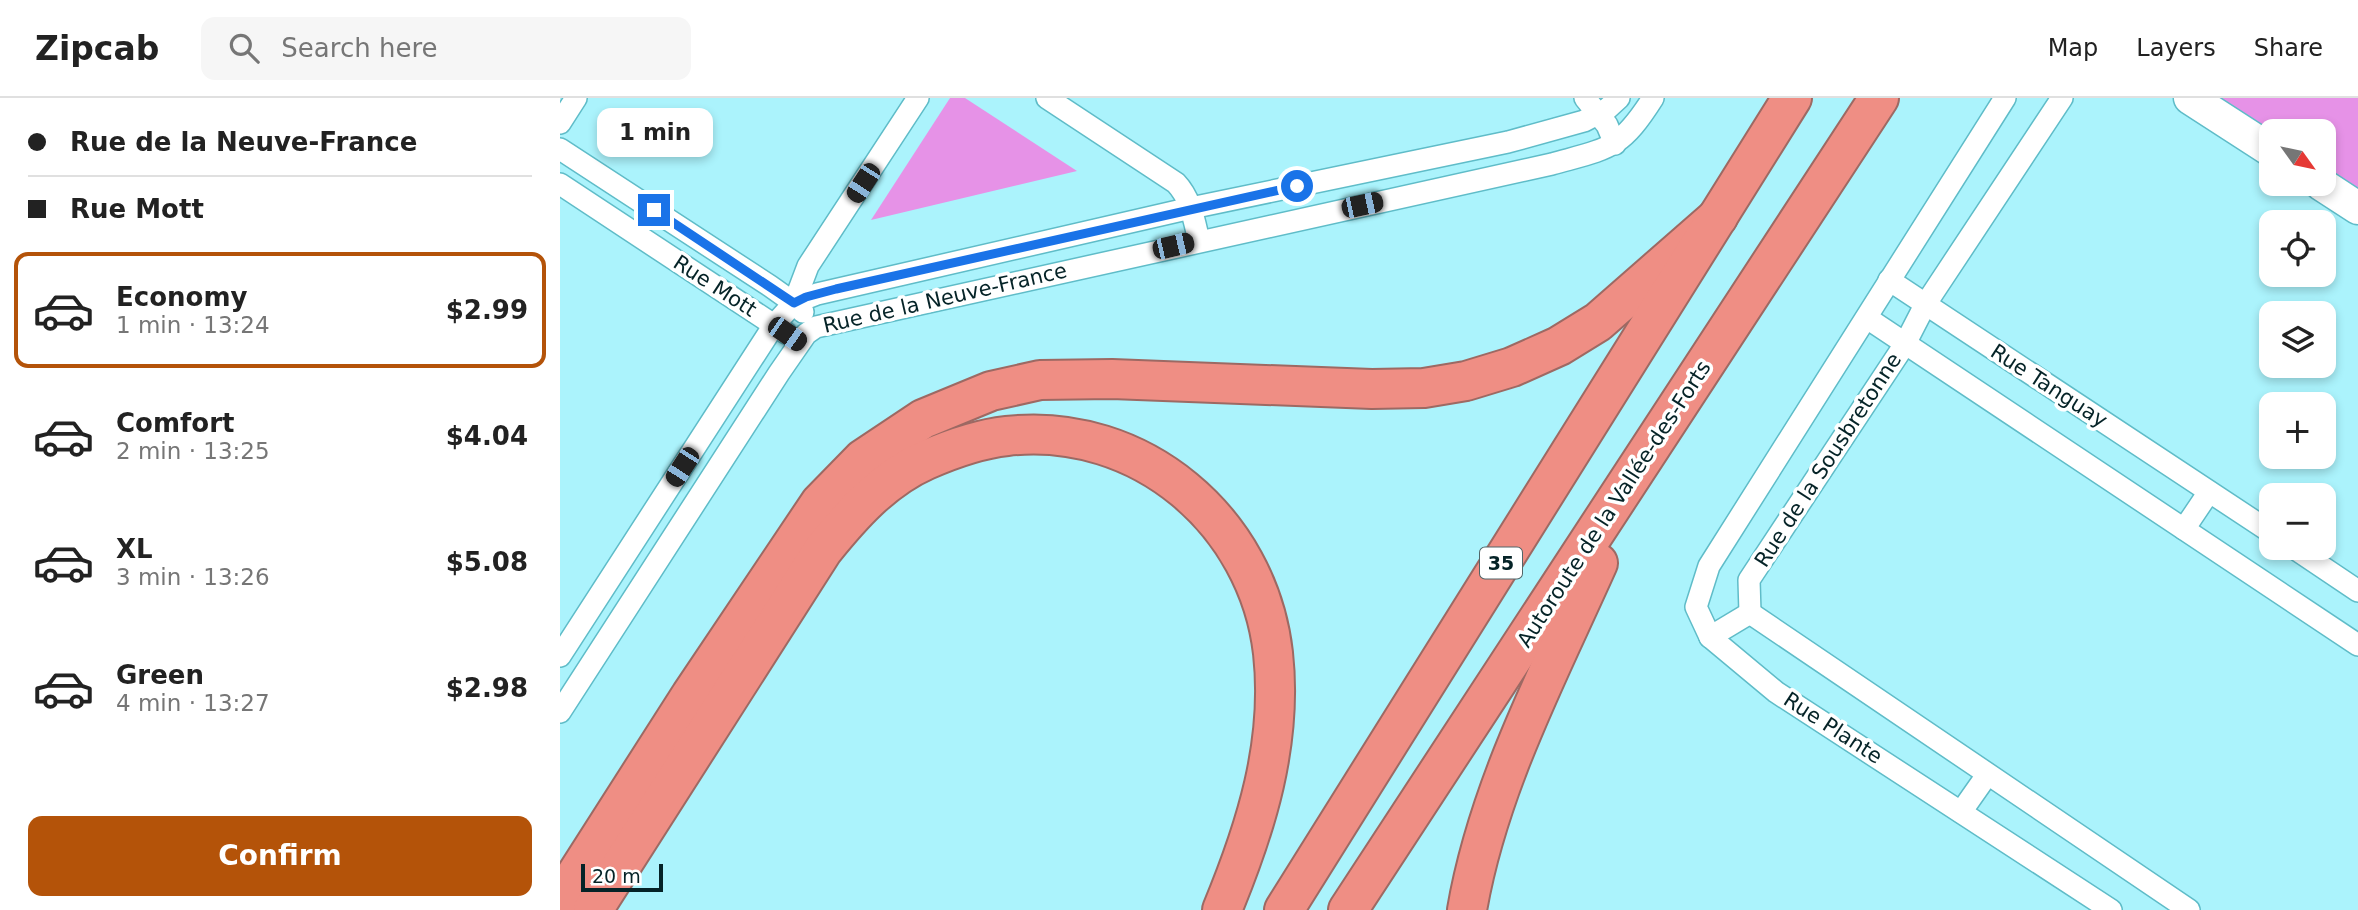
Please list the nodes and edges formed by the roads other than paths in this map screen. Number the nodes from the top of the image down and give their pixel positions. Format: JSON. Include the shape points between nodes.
{"nodes":[{"id":1,"x":576,"y":98,"type":"edge"},
{"id":2,"x":918,"y":98,"type":"edge"},
{"id":3,"x":1047,"y":98,"type":"edge"},
{"id":4,"x":1585,"y":98,"type":"edge"},
{"id":5,"x":1619,"y":98,"type":"edge"},
{"id":6,"x":1792,"y":98,"type":"edge"},
{"id":7,"x":1879,"y":98,"type":"edge"},
{"id":8,"x":2005,"y":98,"type":"edge"},
{"id":9,"x":2062,"y":98,"type":"edge"},
{"id":10,"x":2190,"y":98,"type":"edge"},
{"id":11,"x":1650,"y":99,"type":"edge"},
{"id":12,"x":1599,"y":114,"type":"junction"},
{"id":13,"x":560,"y":123,"type":"edge"},
{"id":14,"x":2259,"y":143,"type":"edge"},
{"id":15,"x":1615,"y":144,"type":"junction"},
{"id":16,"x":560,"y":149,"type":"edge"},
{"id":17,"x":560,"y":184,"type":"edge"},
{"id":18,"x":2336,"y":194,"type":"edge"},
{"id":19,"x":1191,"y":208,"type":"junction"},
{"id":20,"x":2358,"y":208,"type":"edge"},
{"id":21,"x":1718,"y":216,"type":"junction"},
{"id":22,"x":1199,"y":241,"type":"junction"},
{"id":23,"x":1889,"y":281,"type":"junction"},
{"id":24,"x":794,"y":303,"type":"junction"},
{"id":25,"x":1925,"y":306,"type":"junction"},
{"id":26,"x":1867,"y":318,"type":"junction"},
{"id":27,"x":774,"y":325,"type":"junction"},
{"id":28,"x":816,"y":327,"type":"junction"},
{"id":29,"x":799,"y":342,"type":"junction"},
{"id":30,"x":1905,"y":344,"type":"junction"},
{"id":31,"x":1644,"y":458,"type":"junction"},
{"id":32,"x":2209,"y":492,"type":"junction"},
{"id":33,"x":2259,"y":525,"type":"edge"},
{"id":34,"x":2184,"y":529,"type":"junction"},
{"id":35,"x":2312,"y":560,"type":"edge"},
{"id":36,"x":2358,"y":591,"type":"edge"},
{"id":37,"x":1750,"y":613,"type":"junction"},
{"id":38,"x":1710,"y":637,"type":"junction"},
{"id":39,"x":2358,"y":645,"type":"edge"},
{"id":40,"x":560,"y":656,"type":"edge"},
{"id":41,"x":560,"y":712,"type":"edge"},
{"id":42,"x":1987,"y":775,"type":"junction"},
{"id":43,"x":1961,"y":812,"type":"junction"},
{"id":44,"x":560,"y":900,"type":"edge"},
{"id":45,"x":593,"y":910,"type":"edge"},
{"id":46,"x":1222,"y":910,"type":"edge"},
{"id":47,"x":1284,"y":910,"type":"edge"},
{"id":48,"x":1348,"y":910,"type":"edge"},
{"id":49,"x":1467,"y":910,"type":"edge"},
{"id":50,"x":2111,"y":910,"type":"edge"},
{"id":51,"x":2189,"y":910,"type":"edge"}],
"edges":[{"from":1,"to":13,"type":"street"},
{"from":2,"to":24,"type":"street","name":"Rue de la Neuve-France","via":[[808,266]]},
{"from":3,"to":19,"type":"street","via":[[1166,175],[1183,190]]},
{"from":4,"to":12,"type":"street"},
{"from":5,"to":12,"type":"street","name":"Rue de la Neuve-France"},
{"from":6,"to":21,"type":"highway","number":"35"},
{"from":7,"to":31,"type":"highway","name":"Autoroute de la Vallée-des-Forts"},
{"from":8,"to":23,"type":"street","name":"Rue de la Sousbretonne"},
{"from":9,"to":25,"type":"street","name":"Rue de la Sousbretonne"},
{"from":10,"to":14,"type":"street"},
{"from":11,"to":15,"type":"street","name":"Rue de la Neuve-France","via":[[1630,132]]},
{"from":12,"to":15,"type":"street"},
{"from":12,"to":19,"type":"street","name":"Rue de la Neuve-France","via":[[1508,142]]},
{"from":15,"to":22,"type":"street","name":"Rue de la Neuve-France","via":[[1552,164]]},
{"from":16,"to":24,"type":"street","name":"Rue Mott"},
{"from":17,"to":27,"type":"street","name":"Rue Mott"},
{"from":18,"to":20,"type":"street"},
{"from":19,"to":22,"type":"street"},
{"from":19,"to":24,"type":"street","name":"Rue de la Neuve-France"},
{"from":21,"to":44,"type":"highway","via":[[1580,335],[1536,357],[1466,381],[1372,389],[1040,380],[991,391],[923,419],[863,459],[820,503]]},
{"from":21,"to":47,"type":"highway","number":"35"},
{"from":22,"to":28,"type":"street","name":"Rue de la Neuve-France"},
{"from":23,"to":25,"type":"street","name":"Rue Tanguay"},
{"from":23,"to":26,"type":"street","name":"Rue de la Sousbretonne"},
{"from":24,"to":27,"type":"street","name":"Rue de la Neuve-France"},
{"from":24,"to":28,"type":"street","name":"Rue Mott"},
{"from":25,"to":30,"type":"street","name":"Rue de la Sousbretonne"},
{"from":25,"to":32,"type":"street","name":"Rue Tanguay"},
{"from":26,"to":30,"type":"street","name":"Rue Tanguay"},
{"from":26,"to":38,"type":"street","name":"Rue de la Sousbretonne","via":[[1709,566],[1696,607]]},
{"from":27,"to":29,"type":"street","name":"Rue Mott"},
{"from":27,"to":40,"type":"street","name":"Rue de la Neuve-France"},
{"from":28,"to":29,"type":"street","name":"Rue de la Neuve-France"},
{"from":29,"to":41,"type":"street","name":"Rue de la Neuve-France"},
{"from":30,"to":34,"type":"street","name":"Rue Tanguay"},
{"from":30,"to":37,"type":"street","name":"Rue de la Sousbretonne","via":[[1749,580]]},
{"from":31,"to":48,"type":"highway","name":"Autoroute de la Vallée-des-Forts"},
{"from":31,"to":49,"type":"highway","via":[[1505,777],[1484,835]]},
{"from":32,"to":33,"type":"street","name":"Rue Tanguay"},
{"from":32,"to":34,"type":"street"},
{"from":34,"to":39,"type":"street","name":"Rue Tanguay"},
{"from":35,"to":36,"type":"street"},
{"from":37,"to":38,"type":"street"},
{"from":37,"to":42,"type":"street"},
{"from":38,"to":43,"type":"street","name":"Rue Plante","via":[[1776,691]]},
{"from":42,"to":43,"type":"street"},
{"from":42,"to":51,"type":"street"},
{"from":43,"to":50,"type":"street","name":"Rue Plante"},
{"from":45,"to":46,"type":"highway","via":[[823,550],[853,514],[888,483],[924,461],[986,439],[1030,435],[1103,446],[1162,471],[1215,519],[1251,576],[1273,652],[1275,709],[1257,818]]}]}
